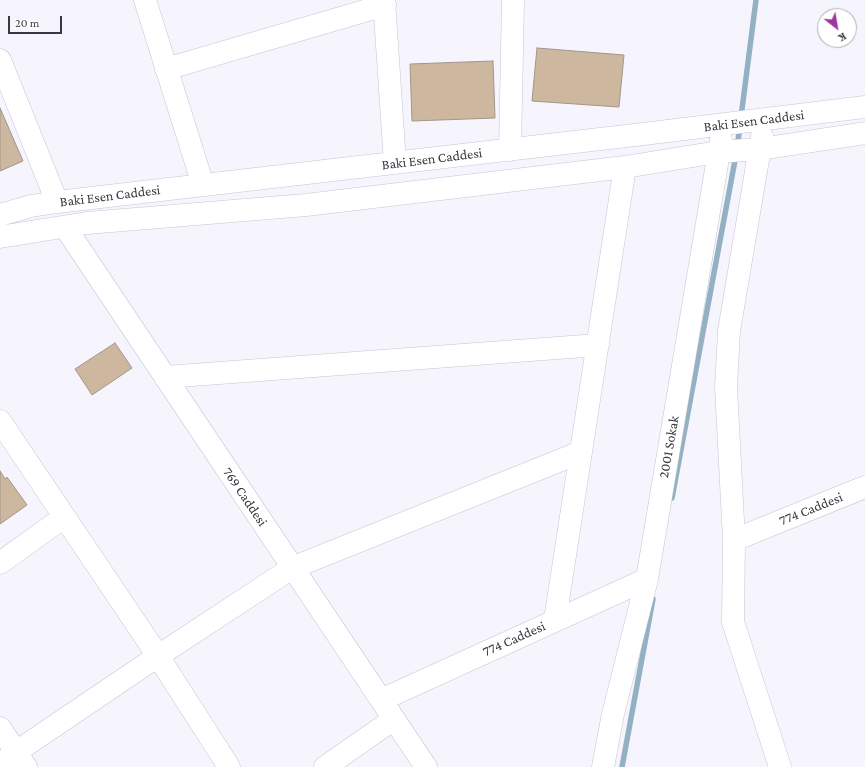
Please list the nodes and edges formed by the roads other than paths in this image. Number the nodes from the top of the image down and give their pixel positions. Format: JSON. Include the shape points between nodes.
{"nodes":[{"id":1,"x":145,"y":0,"type":"edge"},
{"id":2,"x":513,"y":0,"type":"edge"},
{"id":3,"x":385,"y":2,"type":"edge"},
{"id":4,"x":0,"y":60,"type":"edge"},
{"id":5,"x":166,"y":69,"type":"junction"},
{"id":6,"x":865,"y":107,"type":"edge"},
{"id":7,"x":759,"y":120,"type":"junction"},
{"id":8,"x":726,"y":124,"type":"junction"},
{"id":9,"x":865,"y":133,"type":"edge"},
{"id":10,"x":754,"y":149,"type":"junction"},
{"id":11,"x":510,"y":150,"type":"junction"},
{"id":12,"x":721,"y":152,"type":"junction"},
{"id":13,"x":394,"y":163,"type":"junction"},
{"id":14,"x":625,"y":167,"type":"junction"},
{"id":15,"x":203,"y":185,"type":"junction"},
{"id":16,"x":57,"y":202,"type":"junction"},
{"id":17,"x":0,"y":215,"type":"edge"},
{"id":18,"x":65,"y":227,"type":"junction"},
{"id":19,"x":0,"y":237,"type":"edge"},
{"id":20,"x":598,"y":345,"type":"junction"},
{"id":21,"x":165,"y":377,"type":"junction"},
{"id":22,"x":0,"y":421,"type":"edge"},
{"id":23,"x":581,"y":452,"type":"junction"},
{"id":24,"x":865,"y":487,"type":"edge"},
{"id":25,"x":64,"y":517,"type":"junction"},
{"id":26,"x":734,"y":540,"type":"junction"},
{"id":27,"x":0,"y":563,"type":"edge"},
{"id":28,"x":292,"y":568,"type":"junction"},
{"id":29,"x":647,"y":579,"type":"junction"},
{"id":30,"x":555,"y":620,"type":"junction"},
{"id":31,"x":158,"y":656,"type":"junction"},
{"id":32,"x":381,"y":700,"type":"junction"},
{"id":33,"x":394,"y":719,"type":"junction"},
{"id":34,"x":0,"y":728,"type":"edge"},
{"id":35,"x":14,"y":761,"type":"edge"},
{"id":36,"x":229,"y":767,"type":"edge"},
{"id":37,"x":325,"y":767,"type":"edge"},
{"id":38,"x":426,"y":767,"type":"edge"},
{"id":39,"x":603,"y":767,"type":"edge"},
{"id":40,"x":780,"y":767,"type":"edge"}],
"edges":[{"from":1,"to":5,"type":"street"},
{"from":2,"to":11,"type":"street"},
{"from":3,"to":5,"type":"street"},
{"from":3,"to":13,"type":"street"},
{"from":4,"to":16,"type":"street"},
{"from":5,"to":15,"type":"street"},
{"from":6,"to":7,"type":"street","name":"Baki Esen Caddesi"},
{"from":7,"to":8,"type":"street","name":"Baki Esen Caddesi"},
{"from":7,"to":10,"type":"street"},
{"from":8,"to":11,"type":"street","name":"Baki Esen Caddesi"},
{"from":8,"to":12,"type":"street","name":"2001 Sokak"},
{"from":9,"to":10,"type":"street","name":"Baki Esen Caddesi"},
{"from":10,"to":12,"type":"street","name":"Baki Esen Caddesi"},
{"from":10,"to":26,"type":"street","via":[[729,331],[726,387]]},
{"from":11,"to":13,"type":"street","name":"Baki Esen Caddesi"},
{"from":12,"to":14,"type":"street","name":"Baki Esen Caddesi"},
{"from":12,"to":29,"type":"street","name":"2001 Sokak"},
{"from":13,"to":15,"type":"street","name":"Baki Esen Caddesi"},
{"from":14,"to":18,"type":"street","name":"Baki Esen Caddesi","via":[[306,205]]},
{"from":14,"to":20,"type":"street"},
{"from":15,"to":16,"type":"street","name":"Baki Esen Caddesi"},
{"from":16,"to":17,"type":"street","name":"Baki Esen Caddesi"},
{"from":18,"to":19,"type":"street","name":"Baki Esen Caddesi"},
{"from":18,"to":21,"type":"street","name":"769 Caddesi"},
{"from":20,"to":21,"type":"street"},
{"from":20,"to":23,"type":"street"},
{"from":21,"to":28,"type":"street","name":"769 Caddesi"},
{"from":22,"to":25,"type":"street"},
{"from":23,"to":28,"type":"street"},
{"from":23,"to":30,"type":"street"},
{"from":24,"to":26,"type":"street","name":"774 Caddesi"},
{"from":25,"to":27,"type":"street"},
{"from":25,"to":31,"type":"street"},
{"from":26,"to":40,"type":"street","via":[[733,622]]},
{"from":28,"to":31,"type":"street"},
{"from":28,"to":32,"type":"street","name":"769 Caddesi"},
{"from":29,"to":30,"type":"street","name":"774 Caddesi"},
{"from":29,"to":39,"type":"street","name":"2001 Sokak","via":[[613,714]]},
{"from":30,"to":32,"type":"street","name":"774 Caddesi"},
{"from":31,"to":35,"type":"street"},
{"from":31,"to":36,"type":"street"},
{"from":32,"to":33,"type":"street","name":"769 Caddesi"},
{"from":33,"to":37,"type":"street"},
{"from":33,"to":38,"type":"street","name":"769 Caddesi"},
{"from":34,"to":35,"type":"street"}]}
